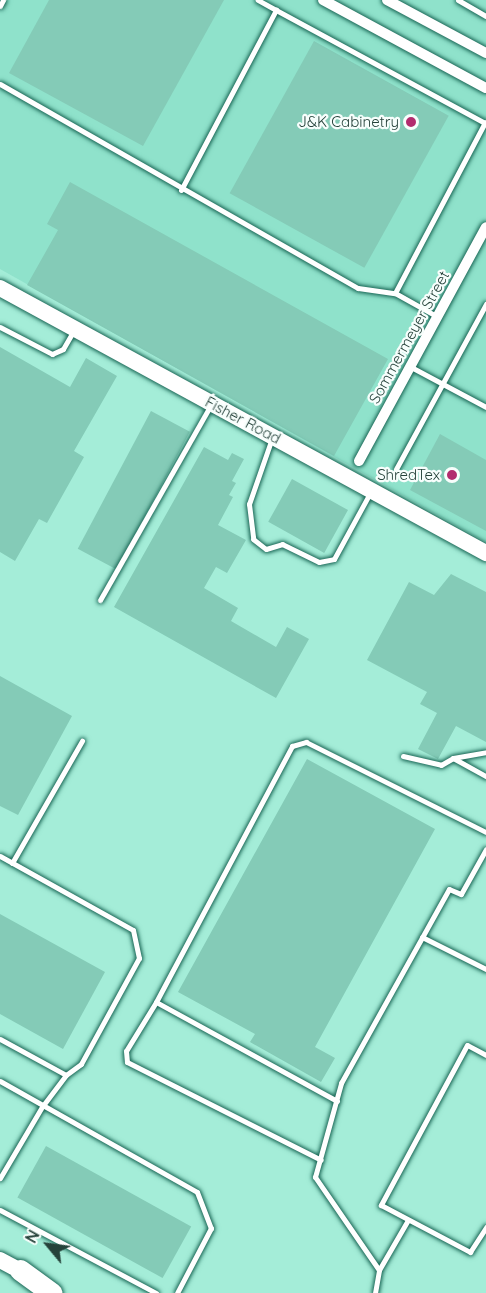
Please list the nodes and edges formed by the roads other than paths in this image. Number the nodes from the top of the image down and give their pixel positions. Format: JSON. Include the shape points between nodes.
{"nodes":[{"id":1,"x":3,"y":0,"type":"edge"},
{"id":2,"x":258,"y":0,"type":"edge"},
{"id":3,"x":387,"y":0,"type":"edge"},
{"id":4,"x":458,"y":0,"type":"edge"},
{"id":5,"x":327,"y":1,"type":"edge"},
{"id":6,"x":0,"y":6,"type":"edge"},
{"id":7,"x":276,"y":10,"type":"junction"},
{"id":8,"x":486,"y":15,"type":"edge"},
{"id":9,"x":486,"y":53,"type":"edge"},
{"id":10,"x":0,"y":84,"type":"edge"},
{"id":11,"x":486,"y":88,"type":"edge"},
{"id":12,"x":485,"y":122,"type":"edge"},
{"id":13,"x":182,"y":190,"type":"junction"},
{"id":14,"x":486,"y":228,"type":"edge"},
{"id":15,"x":0,"y":288,"type":"edge"},
{"id":16,"x":395,"y":293,"type":"junction"},
{"id":17,"x":486,"y":304,"type":"edge"},
{"id":18,"x":438,"y":317,"type":"junction"},
{"id":19,"x":0,"y":327,"type":"edge"},
{"id":20,"x":75,"y":328,"type":"junction"},
{"id":21,"x":411,"y":366,"type":"junction"},
{"id":22,"x":443,"y":384,"type":"junction"},
{"id":23,"x":212,"y":403,"type":"junction"},
{"id":24,"x":486,"y":407,"type":"edge"},
{"id":25,"x":273,"y":436,"type":"junction"},
{"id":26,"x":359,"y":461,"type":"dead end"},
{"id":27,"x":396,"y":470,"type":"dead end"},
{"id":28,"x":371,"y":490,"type":"junction"},
{"id":29,"x":486,"y":553,"type":"edge"},
{"id":30,"x":100,"y":600,"type":"dead end"},
{"id":31,"x":82,"y":741,"type":"dead end"},
{"id":32,"x":486,"y":752,"type":"edge"},
{"id":33,"x":403,"y":756,"type":"dead end"},
{"id":34,"x":453,"y":758,"type":"junction"},
{"id":35,"x":486,"y":776,"type":"edge"},
{"id":36,"x":486,"y":832,"type":"edge"},
{"id":37,"x":486,"y":849,"type":"edge"},
{"id":38,"x":0,"y":856,"type":"edge"},
{"id":39,"x":12,"y":863,"type":"junction"},
{"id":40,"x":422,"y":937,"type":"junction"},
{"id":41,"x":486,"y":969,"type":"edge"},
{"id":42,"x":156,"y":1002,"type":"junction"},
{"id":43,"x":0,"y":1039,"type":"edge"},
{"id":44,"x":486,"y":1055,"type":"edge"},
{"id":45,"x":66,"y":1075,"type":"junction"},
{"id":46,"x":0,"y":1082,"type":"edge"},
{"id":47,"x":337,"y":1101,"type":"junction"},
{"id":48,"x":43,"y":1105,"type":"junction"},
{"id":49,"x":321,"y":1160,"type":"junction"},
{"id":50,"x":0,"y":1178,"type":"edge"},
{"id":51,"x":0,"y":1210,"type":"edge"},
{"id":52,"x":408,"y":1220,"type":"junction"},
{"id":53,"x":486,"y":1227,"type":"edge"},
{"id":54,"x":0,"y":1260,"type":"edge"},
{"id":55,"x":20,"y":1270,"type":"junction"},
{"id":56,"x":379,"y":1270,"type":"junction"},
{"id":57,"x":52,"y":1293,"type":"edge"},
{"id":58,"x":62,"y":1293,"type":"edge"},
{"id":59,"x":156,"y":1293,"type":"edge"},
{"id":60,"x":177,"y":1293,"type":"edge"},
{"id":61,"x":375,"y":1293,"type":"edge"}],
"edges":[{"from":1,"to":6,"type":"lane"},
{"from":2,"to":7,"type":"lane"},
{"from":3,"to":9,"type":"street"},
{"from":4,"to":8,"type":"lane"},
{"from":5,"to":11,"type":"street"},
{"from":7,"to":12,"type":"lane"},
{"from":7,"to":13,"type":"lane"},
{"from":10,"to":13,"type":"lane"},
{"from":12,"to":16,"type":"lane"},
{"from":13,"to":16,"type":"lane","via":[[358,288]]},
{"from":14,"to":18,"type":"street","name":"Sommermeyer Street"},
{"from":15,"to":20,"type":"street","name":"Fisher Road"},
{"from":16,"to":18,"type":"lane"},
{"from":17,"to":22,"type":"lane"},
{"from":18,"to":21,"type":"street","name":"Sommermeyer Street"},
{"from":19,"to":20,"type":"lane","via":[[52,354],[63,349]]},
{"from":20,"to":23,"type":"street","name":"Fisher Road"},
{"from":21,"to":22,"type":"lane"},
{"from":21,"to":26,"type":"street","name":"Sommermeyer Street"},
{"from":22,"to":24,"type":"lane"},
{"from":22,"to":27,"type":"lane"},
{"from":23,"to":25,"type":"street","name":"Fisher Road"},
{"from":23,"to":30,"type":"lane"},
{"from":25,"to":28,"type":"street","name":"Fisher Road"},
{"from":25,"to":28,"type":"lane","via":[[249,504],[253,539],[266,549],[282,544],[319,562],[334,559]]},
{"from":28,"to":29,"type":"street","name":"Fisher Road"},
{"from":31,"to":39,"type":"lane"},
{"from":32,"to":34,"type":"lane"},
{"from":33,"to":34,"type":"lane","via":[[441,765]]},
{"from":34,"to":35,"type":"lane"},
{"from":36,"to":42,"type":"lane","via":[[306,742],[292,746]]},
{"from":37,"to":40,"type":"lane","via":[[461,894],[449,889]]},
{"from":38,"to":39,"type":"lane"},
{"from":39,"to":45,"type":"lane","via":[[134,930],[139,958],[81,1064]]},
{"from":40,"to":41,"type":"lane"},
{"from":40,"to":47,"type":"lane","via":[[341,1083]]},
{"from":42,"to":47,"type":"lane"},
{"from":42,"to":49,"type":"lane","via":[[126,1051],[127,1062]]},
{"from":43,"to":45,"type":"lane"},
{"from":44,"to":52,"type":"lane","via":[[467,1045],[381,1205]]},
{"from":45,"to":48,"type":"lane"},
{"from":46,"to":48,"type":"lane"},
{"from":47,"to":49,"type":"lane"},
{"from":48,"to":50,"type":"lane"},
{"from":48,"to":60,"type":"lane","via":[[197,1192],[211,1228]]},
{"from":49,"to":56,"type":"lane","via":[[315,1177]]},
{"from":51,"to":59,"type":"lane"},
{"from":52,"to":53,"type":"lane","via":[[470,1252]]},
{"from":52,"to":56,"type":"lane"},
{"from":54,"to":55,"type":"street"},
{"from":55,"to":57,"type":"highway"},
{"from":55,"to":58,"type":"street"},
{"from":56,"to":61,"type":"lane"}]}
